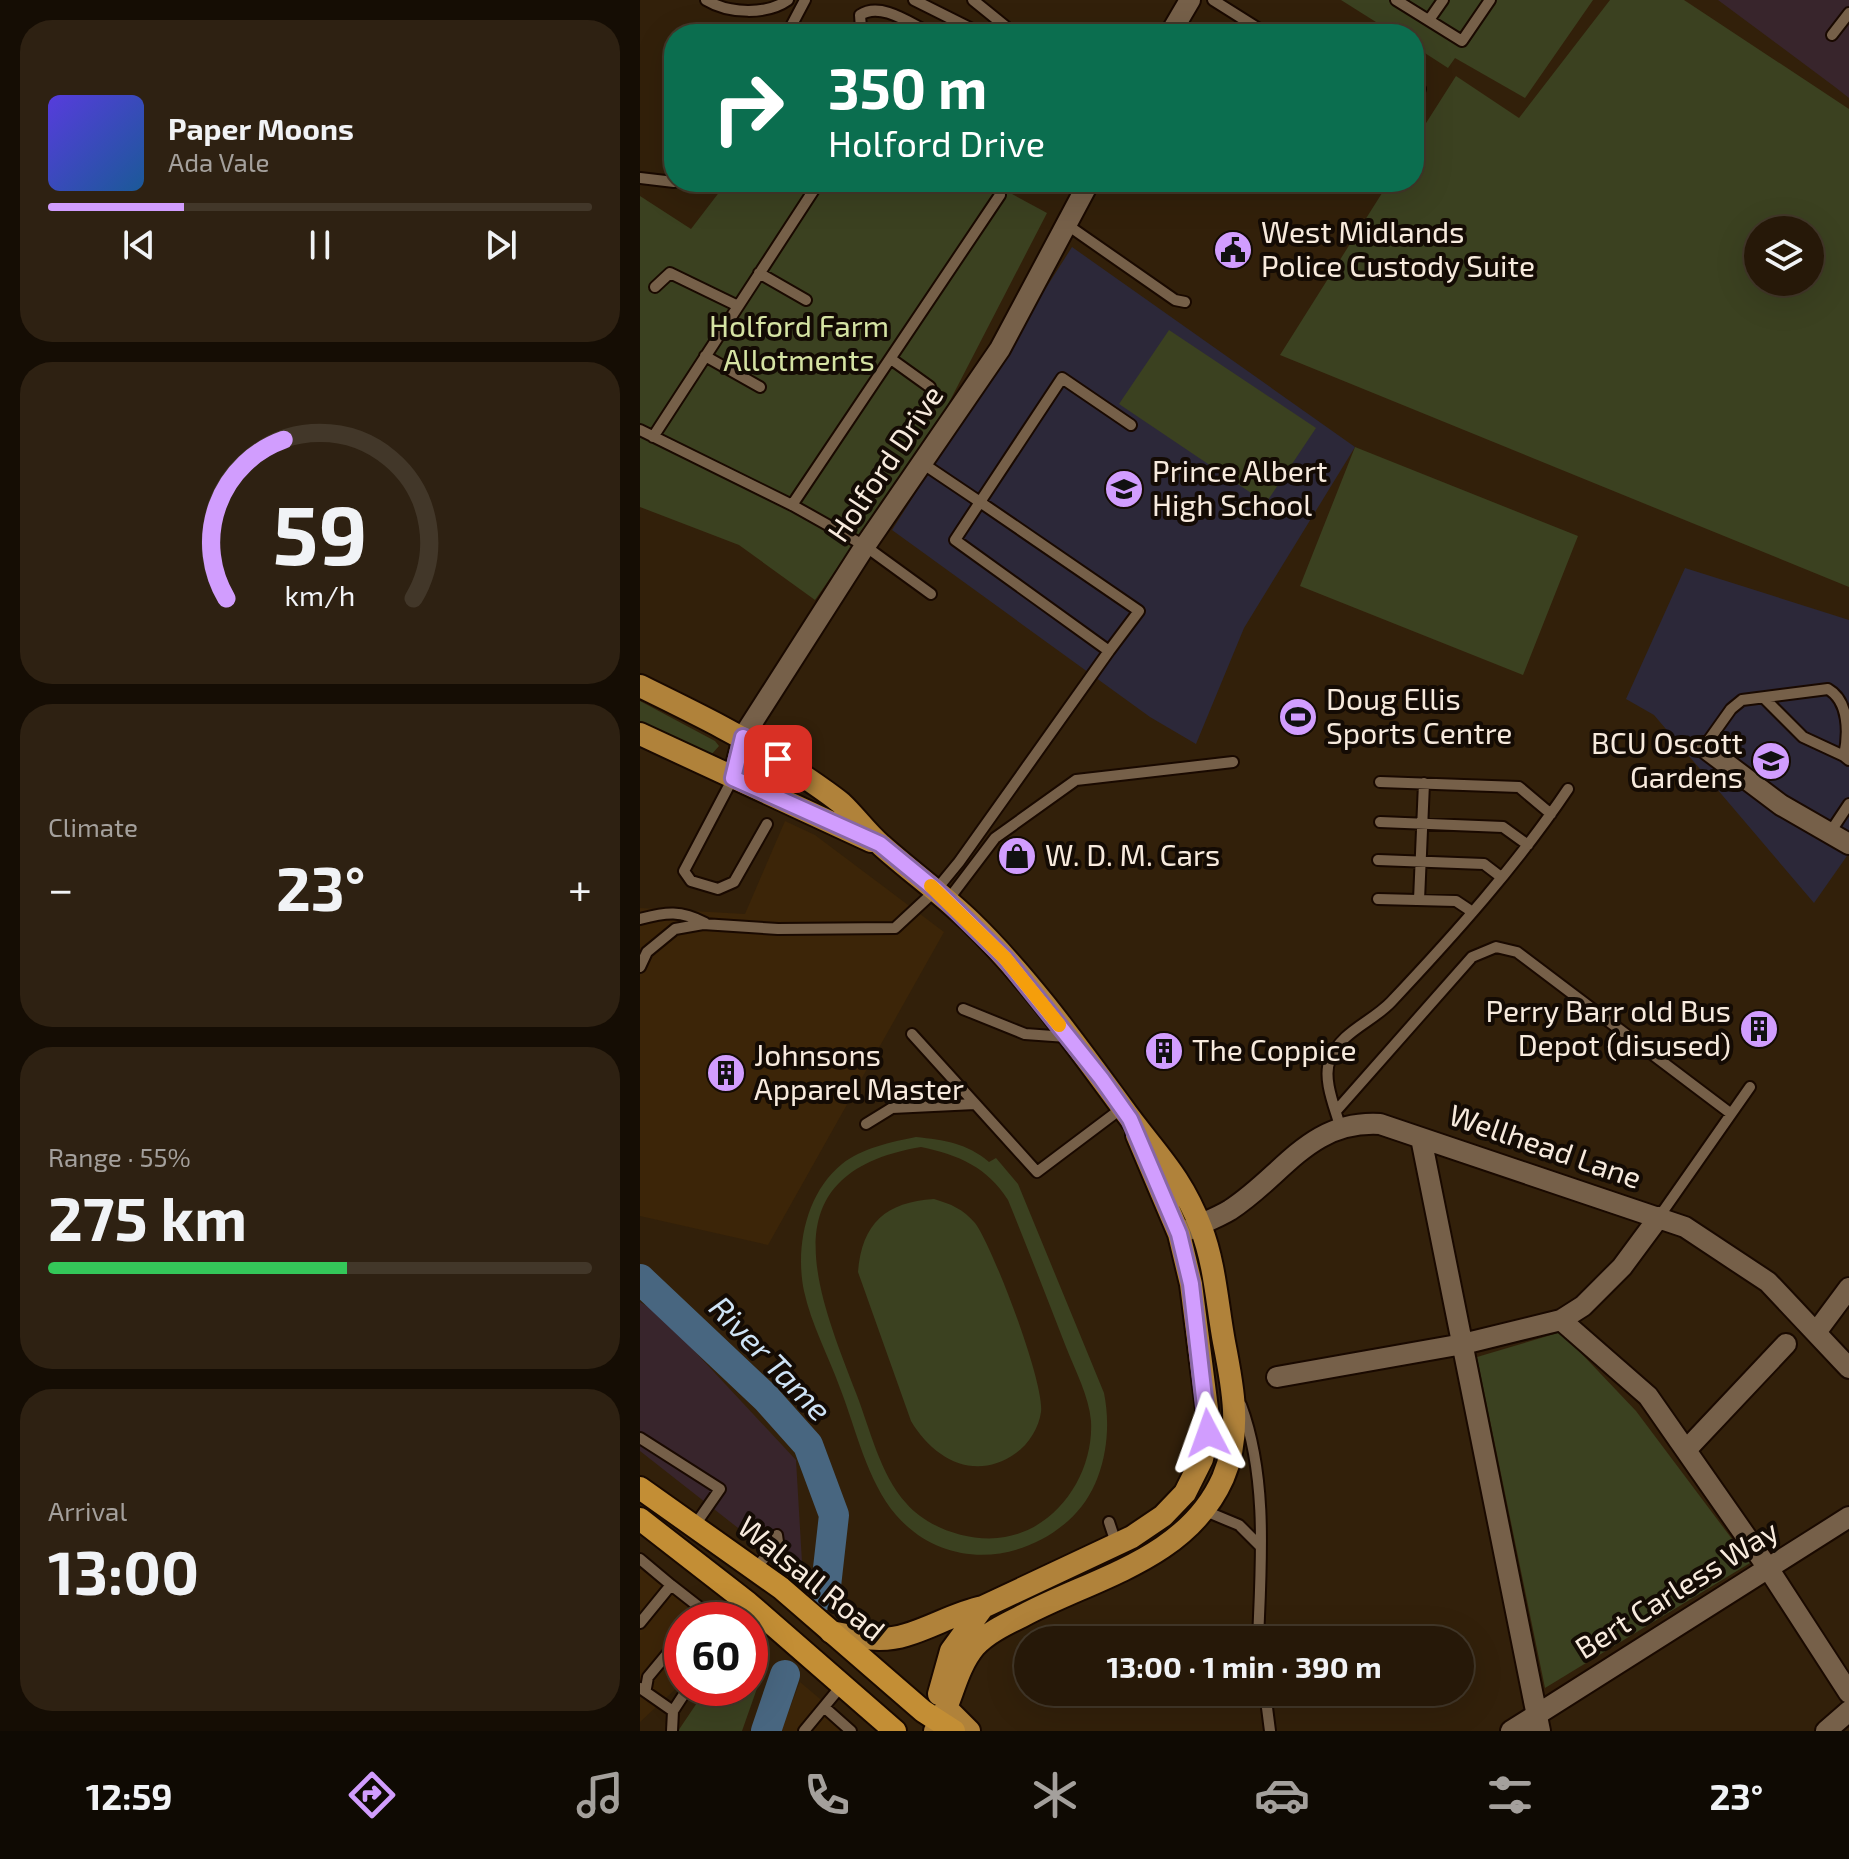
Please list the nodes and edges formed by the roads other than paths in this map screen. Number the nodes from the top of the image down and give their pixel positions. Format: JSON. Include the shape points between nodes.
{"nodes":[{"id":1,"x":706,"y":0,"type":"edge"},
{"id":2,"x":788,"y":0,"type":"edge"},
{"id":3,"x":805,"y":0,"type":"edge"},
{"id":4,"x":914,"y":0,"type":"edge"},
{"id":5,"x":973,"y":0,"type":"edge"},
{"id":6,"x":1190,"y":0,"type":"edge"},
{"id":7,"x":1213,"y":0,"type":"edge"},
{"id":8,"x":1396,"y":0,"type":"edge"},
{"id":9,"x":1443,"y":0,"type":"edge"},
{"id":10,"x":1490,"y":0,"type":"edge"},
{"id":11,"x":722,"y":4,"type":"edge"},
{"id":12,"x":1849,"y":13,"type":"edge"},
{"id":13,"x":1429,"y":20,"type":"junction"},
{"id":14,"x":792,"y":24,"type":"edge"},
{"id":15,"x":861,"y":24,"type":"edge"},
{"id":16,"x":912,"y":24,"type":"edge"},
{"id":17,"x":962,"y":24,"type":"edge"},
{"id":18,"x":1003,"y":24,"type":"edge"},
{"id":19,"x":1176,"y":24,"type":"edge"},
{"id":20,"x":1251,"y":24,"type":"edge"},
{"id":21,"x":1832,"y":35,"type":"dead end"},
{"id":22,"x":640,"y":178,"type":"edge"},
{"id":23,"x":664,"y":181,"type":"edge"},
{"id":24,"x":812,"y":192,"type":"edge"},
{"id":25,"x":1084,"y":192,"type":"edge"},
{"id":26,"x":1000,"y":195,"type":"dead end"},
{"id":27,"x":1066,"y":224,"type":"junction"},
{"id":28,"x":759,"y":273,"type":"junction"},
{"id":29,"x":655,"y":287,"type":"dead end"},
{"id":30,"x":806,"y":300,"type":"dead end"},
{"id":31,"x":1185,"y":302,"type":"dead end"},
{"id":32,"x":736,"y":305,"type":"junction"},
{"id":33,"x":705,"y":356,"type":"junction"},
{"id":34,"x":891,"y":359,"type":"junction"},
{"id":35,"x":760,"y":387,"type":"dead end"},
{"id":36,"x":930,"y":387,"type":"dead end"},
{"id":37,"x":1131,"y":425,"type":"dead end"},
{"id":38,"x":640,"y":430,"type":"edge"},
{"id":39,"x":653,"y":437,"type":"junction"},
{"id":40,"x":922,"y":463,"type":"junction"},
{"id":41,"x":980,"y":502,"type":"junction"},
{"id":42,"x":792,"y":505,"type":"junction"},
{"id":43,"x":865,"y":546,"type":"junction"},
{"id":44,"x":931,"y":594,"type":"dead end"},
{"id":45,"x":1109,"y":651,"type":"junction"},
{"id":46,"x":640,"y":686,"type":"edge"},
{"id":47,"x":1764,"y":698,"type":"junction"},
{"id":48,"x":640,"y":734,"type":"edge"},
{"id":49,"x":743,"y":737,"type":"junction"},
{"id":50,"x":1704,"y":747,"type":"joint"},
{"id":51,"x":1846,"y":758,"type":"edge"},
{"id":52,"x":1196,"y":767,"type":"dead end"},
{"id":53,"x":733,"y":778,"type":"junction"},
{"id":54,"x":1380,"y":782,"type":"dead end"},
{"id":55,"x":1424,"y":783,"type":"junction"},
{"id":56,"x":1568,"y":789,"type":"dead end"},
{"id":57,"x":1849,"y":804,"type":"edge"},
{"id":58,"x":1551,"y":814,"type":"junction"},
{"id":59,"x":1380,"y":822,"type":"dead end"},
{"id":60,"x":1422,"y":823,"type":"junction"},
{"id":61,"x":767,"y":824,"type":"dead end"},
{"id":62,"x":1829,"y":834,"type":"junction"},
{"id":63,"x":880,"y":844,"type":"junction"},
{"id":64,"x":1849,"y":844,"type":"edge"},
{"id":65,"x":1528,"y":845,"type":"junction"},
{"id":66,"x":1378,"y":860,"type":"dead end"},
{"id":67,"x":1421,"y":862,"type":"junction"},
{"id":68,"x":1501,"y":877,"type":"junction"},
{"id":69,"x":942,"y":895,"type":"junction"},
{"id":70,"x":1378,"y":899,"type":"dead end"},
{"id":71,"x":1419,"y":900,"type":"junction"},
{"id":72,"x":1471,"y":911,"type":"junction"},
{"id":73,"x":640,"y":919,"type":"edge"},
{"id":74,"x":706,"y":924,"type":"junction"},
{"id":75,"x":640,"y":967,"type":"edge"},
{"id":76,"x":963,"y":1009,"type":"dead end"},
{"id":77,"x":912,"y":1034,"type":"dead end"},
{"id":78,"x":1069,"y":1037,"type":"junction"},
{"id":79,"x":1750,"y":1087,"type":"dead end"},
{"id":80,"x":975,"y":1104,"type":"junction"},
{"id":81,"x":1126,"y":1113,"type":"junction"},
{"id":82,"x":1730,"y":1113,"type":"junction"},
{"id":83,"x":1338,"y":1118,"type":"junction"},
{"id":84,"x":866,"y":1124,"type":"dead end"},
{"id":85,"x":1421,"y":1138,"type":"junction"},
{"id":86,"x":1659,"y":1217,"type":"junction"},
{"id":87,"x":1200,"y":1225,"type":"junction"},
{"id":88,"x":1179,"y":1234,"type":"junction"},
{"id":89,"x":1849,"y":1288,"type":"edge"},
{"id":90,"x":1561,"y":1320,"type":"junction"},
{"id":91,"x":1817,"y":1331,"type":"junction"},
{"id":92,"x":1463,"y":1344,"type":"junction"},
{"id":93,"x":1786,"y":1344,"type":"dead end"},
{"id":94,"x":1849,"y":1368,"type":"edge"},
{"id":95,"x":1277,"y":1377,"type":"dead end"},
{"id":96,"x":1232,"y":1380,"type":"junction"},
{"id":97,"x":640,"y":1438,"type":"edge"},
{"id":98,"x":1687,"y":1449,"type":"junction"},
{"id":99,"x":640,"y":1488,"type":"edge"},
{"id":100,"x":1205,"y":1509,"type":"junction"},
{"id":101,"x":1849,"y":1517,"type":"edge"},
{"id":102,"x":640,"y":1519,"type":"edge"},
{"id":103,"x":1109,"y":1522,"type":"dead end"},
{"id":104,"x":695,"y":1525,"type":"junction"},
{"id":105,"x":777,"y":1535,"type":"dead end"},
{"id":106,"x":1124,"y":1540,"type":"junction"},
{"id":107,"x":1260,"y":1546,"type":"junction"},
{"id":108,"x":640,"y":1559,"type":"edge"},
{"id":109,"x":1768,"y":1568,"type":"junction"},
{"id":110,"x":755,"y":1569,"type":"junction"},
{"id":111,"x":671,"y":1585,"type":"junction"},
{"id":112,"x":693,"y":1602,"type":"edge"},
{"id":113,"x":747,"y":1602,"type":"edge"},
{"id":114,"x":983,"y":1607,"type":"junction"},
{"id":115,"x":768,"y":1620,"type":"edge"},
{"id":116,"x":640,"y":1623,"type":"edge"},
{"id":117,"x":1258,"y":1626,"type":"edge"},
{"id":118,"x":831,"y":1632,"type":"junction"},
{"id":119,"x":664,"y":1658,"type":"edge"},
{"id":120,"x":842,"y":1685,"type":"junction"},
{"id":121,"x":643,"y":1688,"type":"edge"},
{"id":122,"x":1849,"y":1693,"type":"edge"},
{"id":123,"x":676,"y":1706,"type":"edge"},
{"id":124,"x":1267,"y":1706,"type":"edge"},
{"id":125,"x":824,"y":1707,"type":"junction"},
{"id":126,"x":673,"y":1711,"type":"junction"},
{"id":127,"x":1849,"y":1711,"type":"edge"},
{"id":128,"x":1539,"y":1722,"type":"edge"},
{"id":129,"x":944,"y":1725,"type":"edge"},
{"id":130,"x":672,"y":1731,"type":"edge"},
{"id":131,"x":804,"y":1731,"type":"edge"},
{"id":132,"x":851,"y":1731,"type":"edge"},
{"id":133,"x":895,"y":1731,"type":"edge"},
{"id":134,"x":969,"y":1731,"type":"edge"},
{"id":135,"x":1270,"y":1731,"type":"edge"},
{"id":136,"x":1511,"y":1731,"type":"edge"},
{"id":137,"x":1826,"y":1731,"type":"edge"}],
"edges":[{"from":1,"to":11,"type":"lane"},
{"from":2,"to":11,"type":"lane","via":[[774,10]]},
{"from":3,"to":14,"type":"lane"},
{"from":4,"to":17,"type":"lane"},
{"from":5,"to":18,"type":"lane"},
{"from":6,"to":19,"type":"street"},
{"from":7,"to":20,"type":"lane"},
{"from":8,"to":13,"type":"lane"},
{"from":9,"to":13,"type":"lane"},
{"from":10,"to":13,"type":"lane","via":[[1462,41]]},
{"from":12,"to":21,"type":"lane"},
{"from":15,"to":16,"type":"lane","via":[[860,15],[869,9]]},
{"from":22,"to":23,"type":"lane"},
{"from":24,"to":28,"type":"lane"},
{"from":25,"to":27,"type":"street","name":"Holford Drive"},
{"from":26,"to":34,"type":"lane"},
{"from":27,"to":31,"type":"lane"},
{"from":27,"to":40,"type":"street","name":"Holford Drive","via":[[1000,349]]},
{"from":28,"to":30,"type":"lane"},
{"from":28,"to":32,"type":"lane"},
{"from":29,"to":32,"type":"lane","via":[[670,273]]},
{"from":32,"to":33,"type":"lane"},
{"from":33,"to":35,"type":"lane"},
{"from":33,"to":39,"type":"lane"},
{"from":34,"to":36,"type":"lane"},
{"from":34,"to":42,"type":"lane"},
{"from":37,"to":41,"type":"lane","via":[[1062,378]]},
{"from":38,"to":39,"type":"lane"},
{"from":39,"to":42,"type":"lane"},
{"from":40,"to":41,"type":"lane"},
{"from":40,"to":43,"type":"street","name":"Holford Drive"},
{"from":41,"to":45,"type":"lane","via":[[955,540]]},
{"from":41,"to":45,"type":"lane","via":[[1139,611]]},
{"from":42,"to":43,"type":"lane"},
{"from":43,"to":44,"type":"lane"},
{"from":43,"to":49,"type":"street","name":"Holford Drive"},
{"from":45,"to":69,"type":"lane"},
{"from":46,"to":49,"type":"main road"},
{"from":47,"to":50,"type":"lane","via":[[1736,704]]},
{"from":47,"to":51,"type":"lane","via":[[1803,737]]},
{"from":47,"to":51,"type":"lane","via":[[1816,689],[1836,693],[1848,722]]},
{"from":48,"to":53,"type":"main road"},
{"from":49,"to":53,"type":"street","name":"Holford Drive"},
{"from":49,"to":63,"type":"main road","via":[[841,804]]},
{"from":50,"to":62,"type":"street"},
{"from":52,"to":69,"type":"lane","via":[[1233,762],[1076,780],[995,838]]},
{"from":53,"to":61,"type":"lane","via":[[684,871],[691,881],[718,889],[734,882]]},
{"from":53,"to":63,"type":"main road"},
{"from":54,"to":55,"type":"lane"},
{"from":55,"to":58,"type":"lane","via":[[1519,787]]},
{"from":55,"to":60,"type":"lane"},
{"from":56,"to":58,"type":"lane"},
{"from":57,"to":62,"type":"lane"},
{"from":58,"to":65,"type":"lane"},
{"from":59,"to":60,"type":"lane"},
{"from":60,"to":65,"type":"lane","via":[[1503,827]]},
{"from":60,"to":67,"type":"lane"},
{"from":62,"to":64,"type":"street"},
{"from":63,"to":69,"type":"main road"},
{"from":65,"to":68,"type":"lane"},
{"from":66,"to":67,"type":"lane"},
{"from":67,"to":68,"type":"lane","via":[[1484,864]]},
{"from":67,"to":71,"type":"lane"},
{"from":68,"to":72,"type":"lane"},
{"from":69,"to":74,"type":"lane","via":[[895,928]]},
{"from":69,"to":78,"type":"main road","via":[[1005,958]]},
{"from":70,"to":71,"type":"lane"},
{"from":71,"to":72,"type":"lane","via":[[1456,901]]},
{"from":72,"to":83,"type":"lane","via":[[1389,1005],[1338,1045],[1328,1063]]},
{"from":73,"to":74,"type":"lane","via":[[672,911]]},
{"from":74,"to":75,"type":"lane","via":[[675,929],[647,952]]},
{"from":76,"to":78,"type":"lane","via":[[1025,1034]]},
{"from":77,"to":80,"type":"lane"},
{"from":78,"to":81,"type":"main road"},
{"from":79,"to":82,"type":"lane"},
{"from":80,"to":81,"type":"lane","via":[[1037,1172]]},
{"from":80,"to":84,"type":"lane","via":[[892,1108]]},
{"from":81,"to":87,"type":"main road","via":[[1173,1169]]},
{"from":81,"to":88,"type":"main road"},
{"from":82,"to":83,"type":"lane","via":[[1517,952],[1496,947],[1472,957]]},
{"from":82,"to":86,"type":"lane"},
{"from":83,"to":85,"type":"street","name":"Wellhead Lane","via":[[1380,1124]]},
{"from":83,"to":87,"type":"street","name":"Wellhead Lane","via":[[1230,1210]]},
{"from":85,"to":86,"type":"street","name":"Wellhead Lane"},
{"from":85,"to":92,"type":"street"},
{"from":86,"to":90,"type":"street","via":[[1622,1267]]},
{"from":86,"to":91,"type":"street","name":"Wellhead Lane","via":[[1741,1260]]},
{"from":87,"to":88,"type":"street","name":"Wellhead Lane"},
{"from":87,"to":96,"type":"main road"},
{"from":88,"to":106,"type":"main road","via":[[1191,1284],[1208,1433],[1185,1493],[1163,1516]]},
{"from":89,"to":91,"type":"street"},
{"from":90,"to":92,"type":"street"},
{"from":90,"to":98,"type":"street","via":[[1648,1396]]},
{"from":91,"to":94,"type":"street","name":"Wellhead Lane"},
{"from":92,"to":95,"type":"street"},
{"from":92,"to":128,"type":"street"},
{"from":93,"to":98,"type":"street"},
{"from":96,"to":100,"type":"main road","via":[[1233,1443],[1224,1476]]},
{"from":96,"to":107,"type":"lane","via":[[1249,1425]]},
{"from":97,"to":104,"type":"lane","via":[[720,1489]]},
{"from":98,"to":109,"type":"street"},
{"from":99,"to":104,"type":"highway","name":"Walsall Road"},
{"from":100,"to":106,"type":"lane","via":[[1163,1535]]},
{"from":100,"to":107,"type":"lane","via":[[1239,1525]]},
{"from":100,"to":129,"type":"main road","via":[[1166,1547],[1140,1563],[991,1633],[967,1660]]},
{"from":101,"to":109,"type":"street","name":"Bert Carless Way"},
{"from":102,"to":113,"type":"highway","name":"Walsall Road"},
{"from":103,"to":106,"type":"lane"},
{"from":104,"to":110,"type":"highway","name":"Walsall Road"},
{"from":105,"to":110,"type":"lane","via":[[778,1542]]},
{"from":106,"to":114,"type":"main road"},
{"from":107,"to":117,"type":"lane"},
{"from":108,"to":111,"type":"lane"},
{"from":109,"to":122,"type":"street"},
{"from":109,"to":128,"type":"street","name":"Bert Carless Way"},
{"from":110,"to":118,"type":"highway","name":"Walsall Road"},
{"from":111,"to":112,"type":"lane"},
{"from":111,"to":116,"type":"lane"},
{"from":114,"to":118,"type":"main road","via":[[886,1639]]},
{"from":114,"to":129,"type":"main road","via":[[945,1667],[939,1692]]},
{"from":115,"to":120,"type":"highway","name":"Walsall Road"},
{"from":118,"to":129,"type":"highway","name":"Walsall Road"},
{"from":119,"to":121,"type":"lane"},
{"from":120,"to":125,"type":"lane"},
{"from":120,"to":133,"type":"highway","name":"Walsall Road"},
{"from":121,"to":126,"type":"lane"},
{"from":123,"to":126,"type":"lane"},
{"from":124,"to":135,"type":"lane"},
{"from":125,"to":131,"type":"lane"},
{"from":125,"to":132,"type":"lane"},
{"from":126,"to":130,"type":"lane"},
{"from":127,"to":137,"type":"street"},
{"from":128,"to":136,"type":"street","name":"Bert Carless Way"},
{"from":129,"to":134,"type":"main road"}]}
